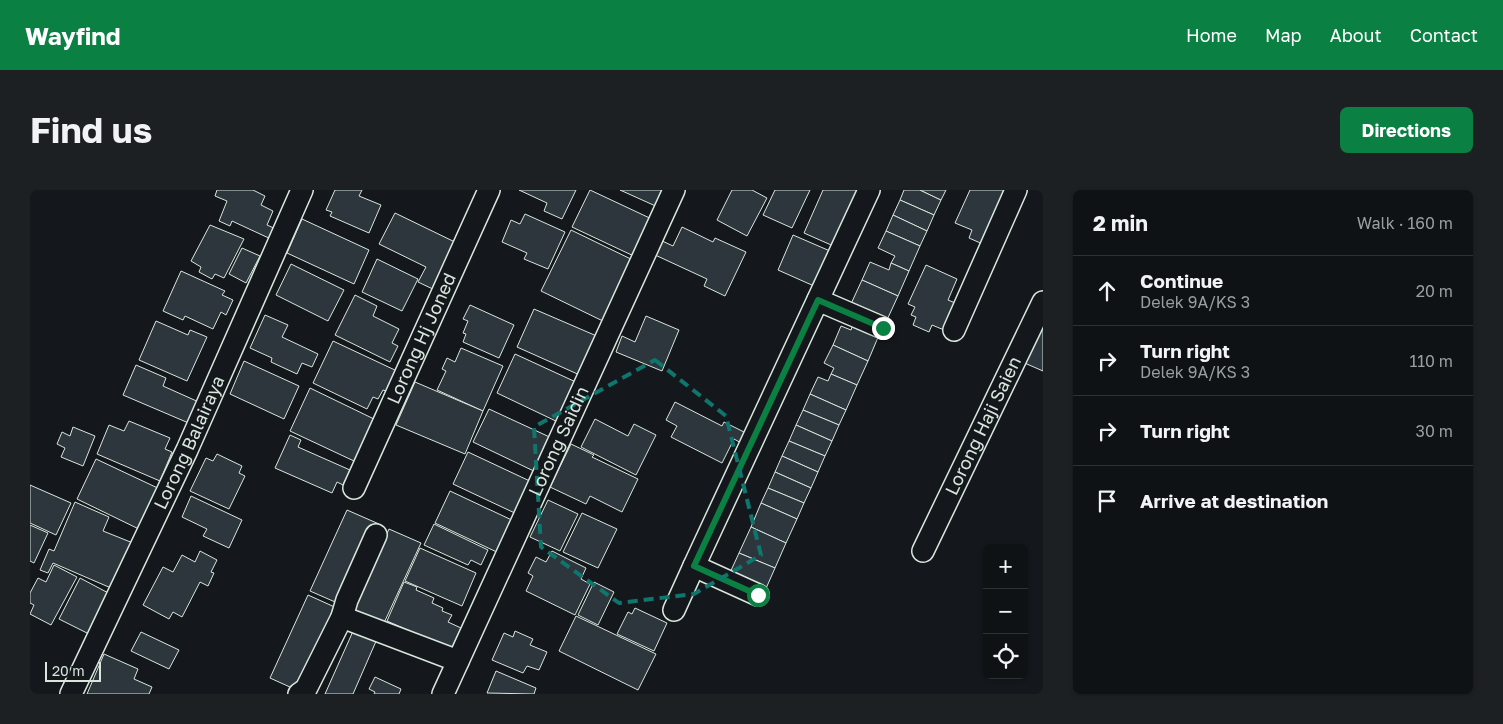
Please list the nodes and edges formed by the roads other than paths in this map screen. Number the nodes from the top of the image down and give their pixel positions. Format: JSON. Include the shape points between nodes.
{"nodes":[{"id":1,"x":302,"y":190,"type":"edge"},
{"id":2,"x":490,"y":190,"type":"edge"},
{"id":3,"x":674,"y":190,"type":"edge"},
{"id":4,"x":869,"y":190,"type":"edge"},
{"id":5,"x":1016,"y":190,"type":"edge"},
{"id":6,"x":818,"y":300,"type":"junction"},
{"id":7,"x":1043,"y":302,"type":"edge"},
{"id":8,"x":883,"y":328,"type":"dead end"},
{"id":9,"x":954,"y":330,"type":"dead end"},
{"id":10,"x":354,"y":488,"type":"dead end"},
{"id":11,"x":376,"y":535,"type":"dead end"},
{"id":12,"x":923,"y":550,"type":"dead end"},
{"id":13,"x":694,"y":566,"type":"junction"},
{"id":14,"x":758,"y":595,"type":"dead end"},
{"id":15,"x":674,"y":610,"type":"dead end"},
{"id":16,"x":342,"y":617,"type":"junction"},
{"id":17,"x":458,"y":661,"type":"junction"},
{"id":18,"x":71,"y":694,"type":"edge"},
{"id":19,"x":299,"y":694,"type":"edge"},
{"id":20,"x":443,"y":694,"type":"edge"}],
"edges":[{"from":1,"to":18,"type":"street","name":"Lorong Balairaya","via":[[187,450]]},
{"from":2,"to":10,"type":"street","name":"Lorong Hj Joned"},
{"from":3,"to":17,"type":"street","name":"Lorong Saidin"},
{"from":4,"to":6,"type":"street"},
{"from":5,"to":9,"type":"street"},
{"from":6,"to":8,"type":"street"},
{"from":6,"to":13,"type":"street"},
{"from":7,"to":12,"type":"street","name":"Lorong Haji Saien"},
{"from":11,"to":16,"type":"street"},
{"from":13,"to":14,"type":"street"},
{"from":13,"to":15,"type":"street"},
{"from":16,"to":17,"type":"street"},
{"from":16,"to":19,"type":"street","via":[[306,689]]},
{"from":17,"to":20,"type":"street","name":"Lorong Saidin"}]}
